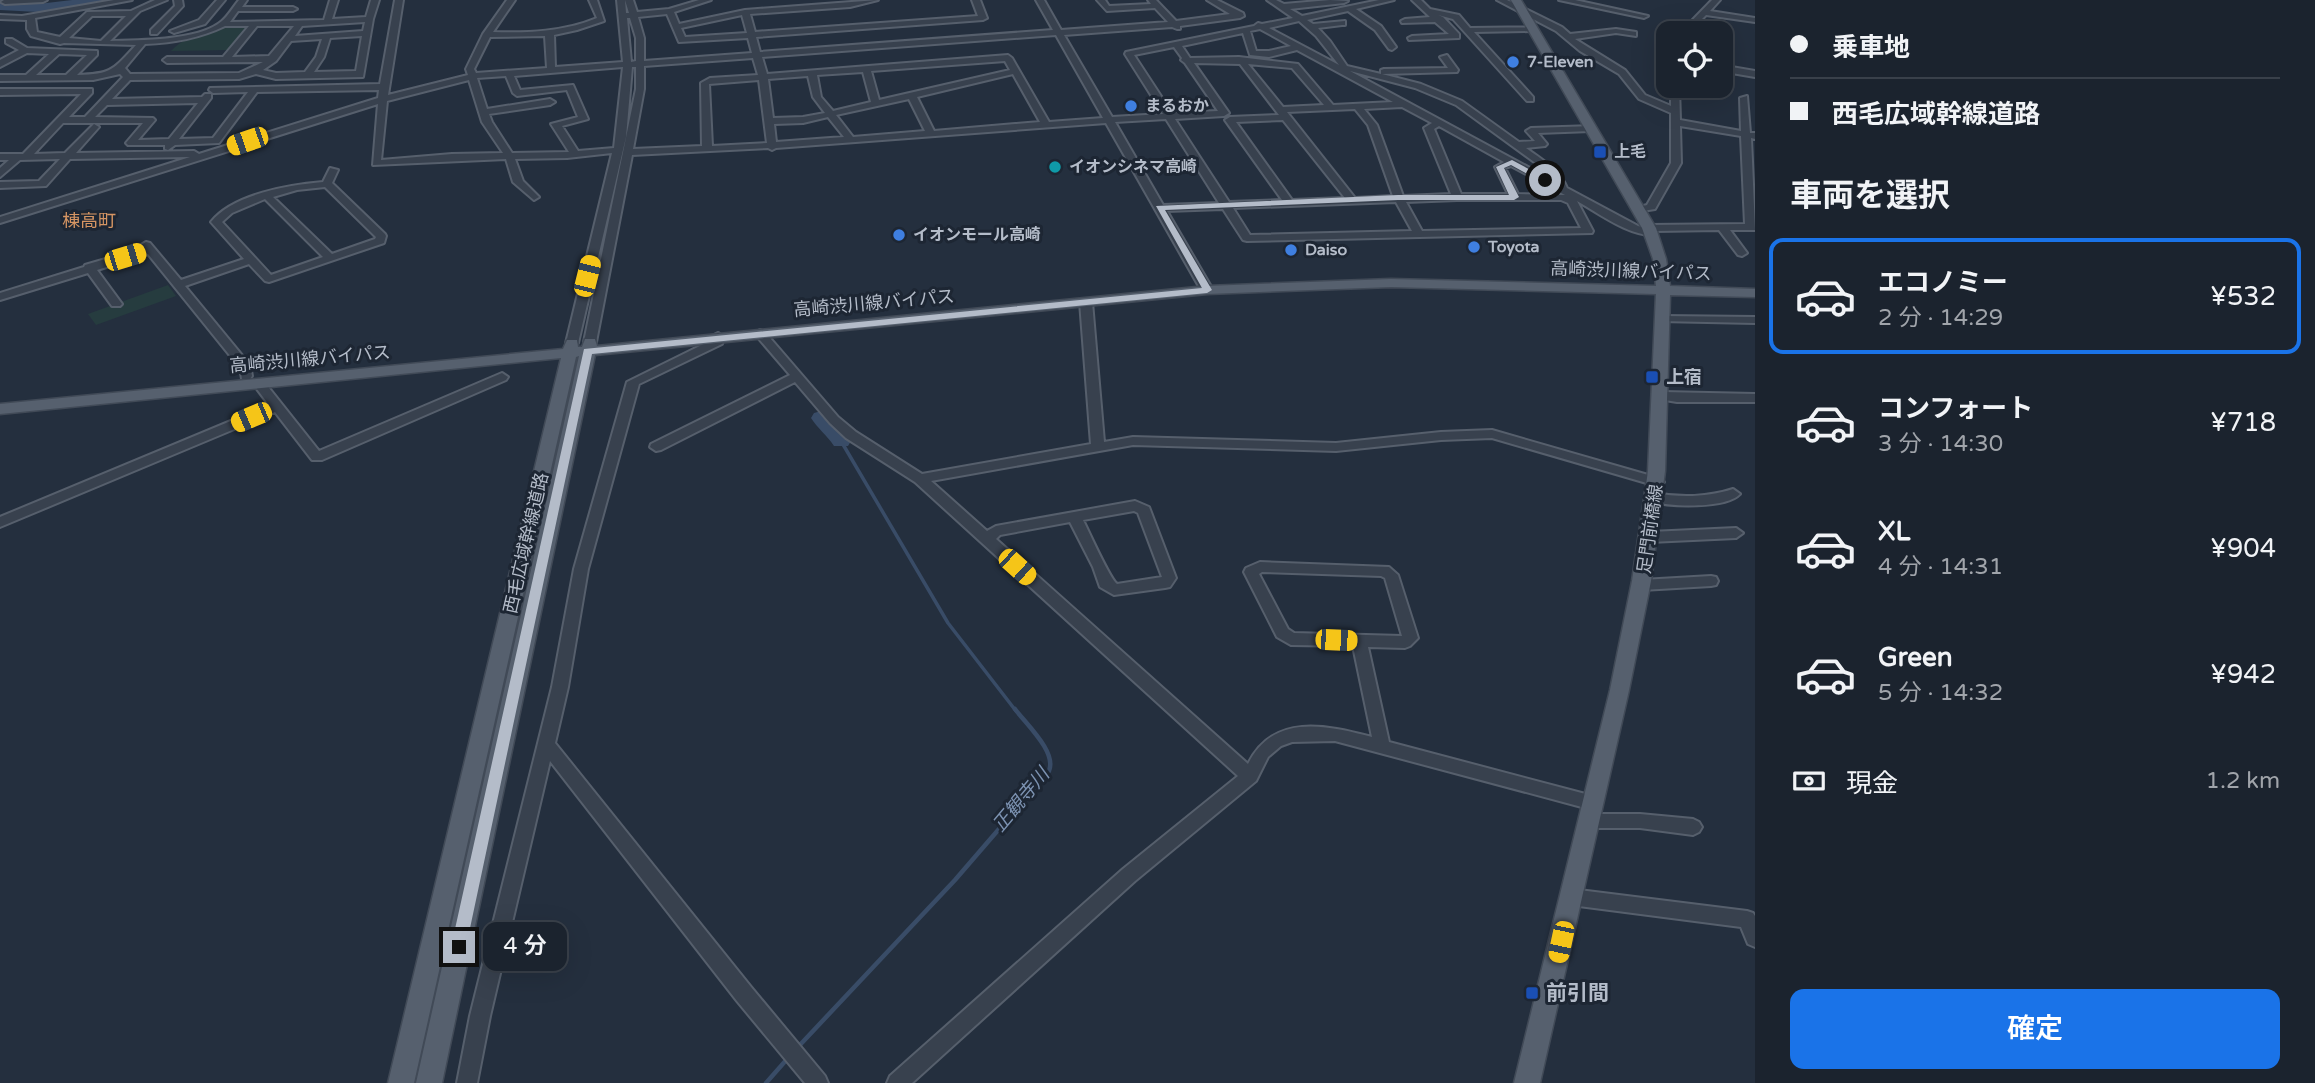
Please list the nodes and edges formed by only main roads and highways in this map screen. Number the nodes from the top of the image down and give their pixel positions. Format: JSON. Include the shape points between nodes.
{"nodes":[{"id":1,"x":1516,"y":0,"type":"edge"},
{"id":2,"x":1755,"y":285,"type":"edge"},
{"id":3,"x":1205,"y":286,"type":"junction"},
{"id":4,"x":1663,"y":287,"type":"junction"},
{"id":5,"x":1755,"y":293,"type":"edge"},
{"id":6,"x":580,"y":347,"type":"junction"},
{"id":7,"x":0,"y":399,"type":"edge"},
{"id":8,"x":0,"y":409,"type":"edge"},
{"id":9,"x":401,"y":1083,"type":"edge"},
{"id":10,"x":429,"y":1083,"type":"edge"},
{"id":11,"x":1527,"y":1083,"type":"edge"}],
"edges":[{"from":1,"to":4,"type":"main road","name":"足門前橋線","via":[[1651,230],[1662,263]]},
{"from":2,"to":4,"type":"main road","name":"高崎渋川線バイパス"},
{"from":3,"to":4,"type":"main road","name":"高崎渋川線バイパス"},
{"from":3,"to":6,"type":"main road","name":"高崎渋川線バイパス"},
{"from":3,"to":6,"type":"main road","name":"高崎渋川線バイパス","via":[[1086,302]]},
{"from":4,"to":5,"type":"main road","name":"高崎渋川線バイパス"},
{"from":4,"to":11,"type":"main road","name":"足門前橋線","via":[[1663,396],[1642,585]]},
{"from":6,"to":7,"type":"main road","name":"高崎渋川線バイパス"},
{"from":6,"to":8,"type":"main road","name":"高崎渋川線バイパス"},
{"from":6,"to":9,"type":"main road","name":"西毛広域幹線道路"},
{"from":6,"to":10,"type":"main road","name":"西毛広域幹線道路"}]}
